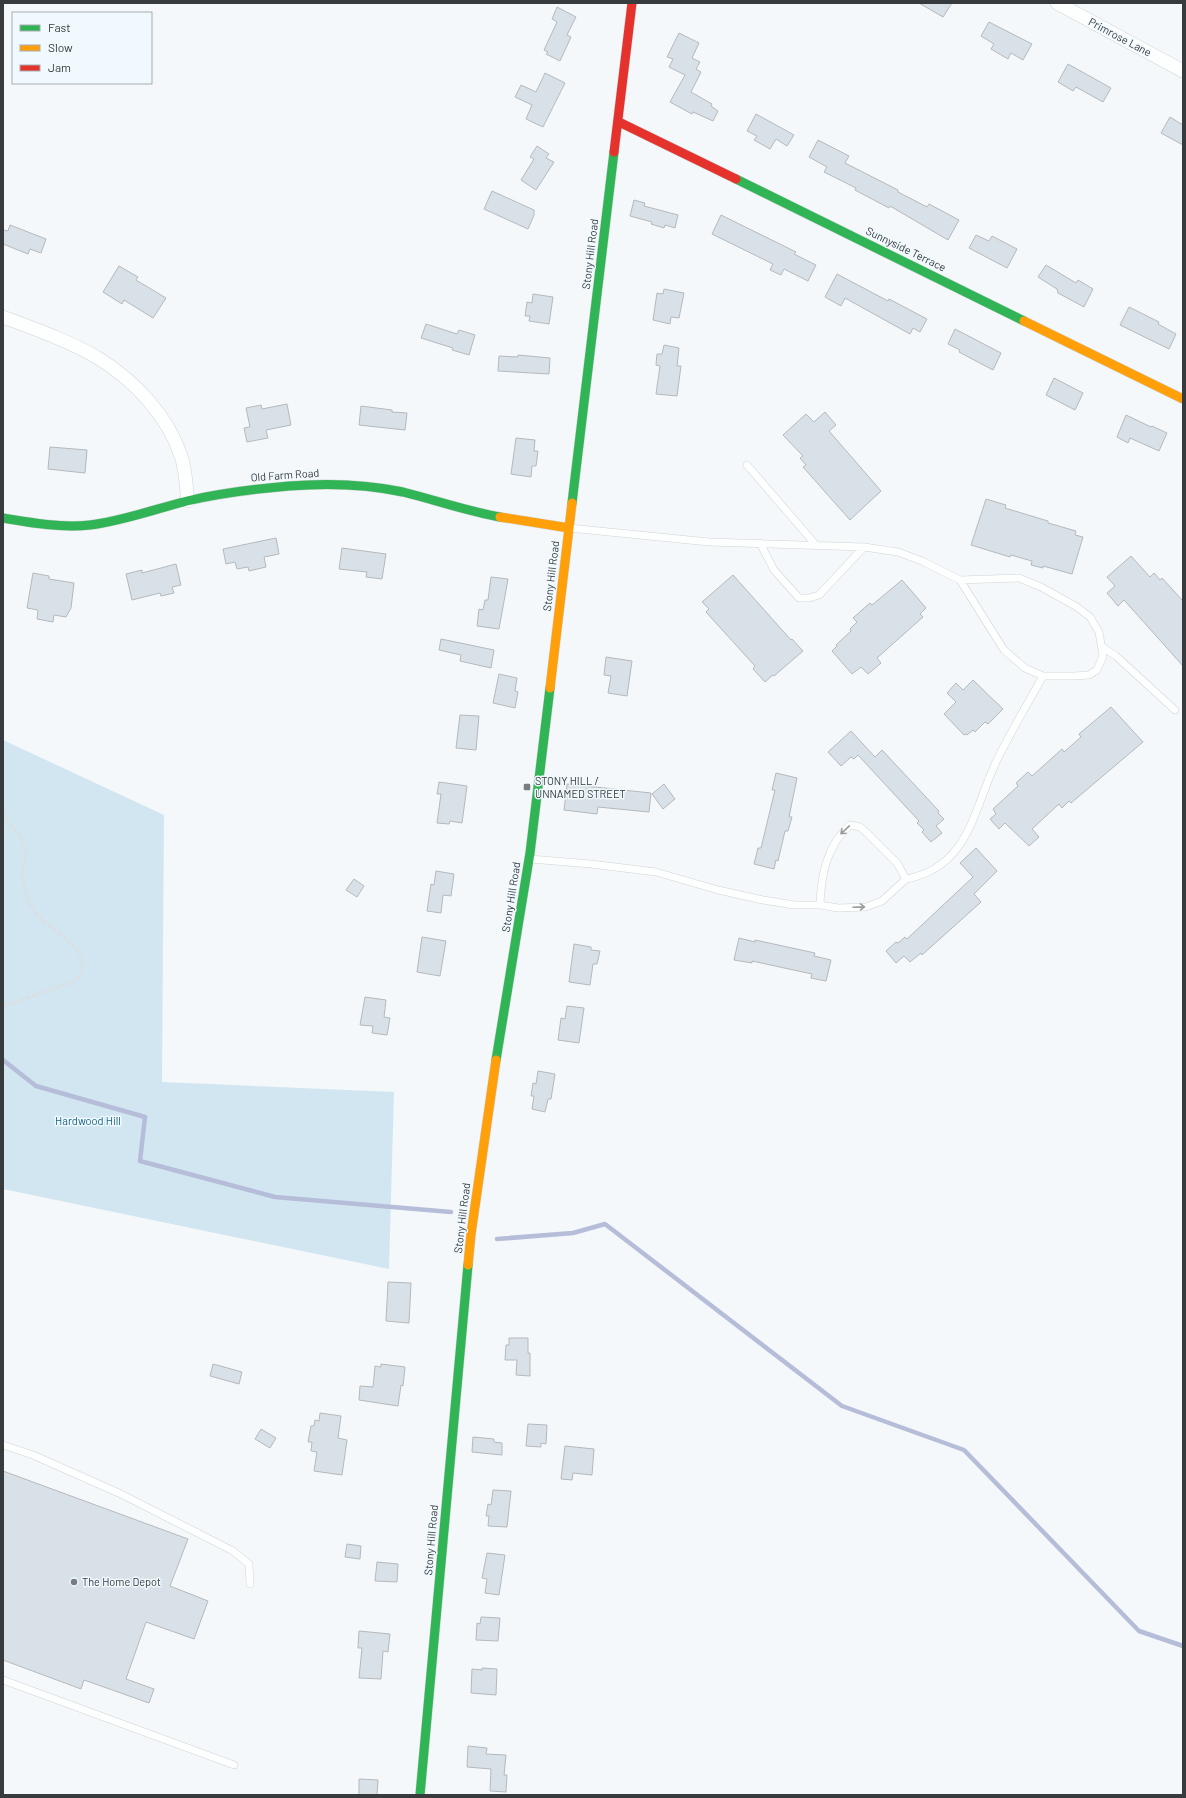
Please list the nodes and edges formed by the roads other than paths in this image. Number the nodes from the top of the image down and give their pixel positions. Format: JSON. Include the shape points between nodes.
{"nodes":[{"id":1,"x":632,"y":3,"type":"edge"},
{"id":2,"x":1057,"y":3,"type":"edge"},
{"id":3,"x":1183,"y":71,"type":"edge"},
{"id":4,"x":619,"y":122,"type":"junction"},
{"id":5,"x":3,"y":317,"type":"edge"},
{"id":6,"x":1183,"y":399,"type":"edge"},
{"id":7,"x":747,"y":464,"type":"dead end"},
{"id":8,"x":188,"y":501,"type":"junction"},
{"id":9,"x":3,"y":518,"type":"edge"},
{"id":10,"x":569,"y":528,"type":"junction"},
{"id":11,"x":760,"y":543,"type":"junction"},
{"id":12,"x":816,"y":545,"type":"junction"},
{"id":13,"x":864,"y":547,"type":"junction"},
{"id":14,"x":960,"y":580,"type":"junction"},
{"id":15,"x":1102,"y":647,"type":"junction"},
{"id":16,"x":1043,"y":676,"type":"junction"},
{"id":17,"x":1175,"y":710,"type":"dead end"},
{"id":18,"x":529,"y":859,"type":"junction"},
{"id":19,"x":906,"y":879,"type":"junction"},
{"id":20,"x":820,"y":905,"type":"junction"},
{"id":21,"x":3,"y":1446,"type":"edge"},
{"id":22,"x":250,"y":1584,"type":"dead end"},
{"id":23,"x":3,"y":1680,"type":"edge"},
{"id":24,"x":234,"y":1765,"type":"dead end"},
{"id":25,"x":420,"y":1795,"type":"edge"}],
"edges":[{"from":1,"to":4,"type":"main road","name":"Stony Hill Road"},
{"from":2,"to":3,"type":"street","name":"Primrose Lane"},
{"from":4,"to":6,"type":"main road","name":"Sunnyside Terrace"},
{"from":4,"to":10,"type":"main road","name":"Stony Hill Road"},
{"from":5,"to":8,"type":"street","via":[[98,358],[125,378],[149,401],[169,427],[182,457]]},
{"from":7,"to":12,"type":"lane"},
{"from":8,"to":9,"type":"main road","name":"Old Farm Road","via":[[89,525],[47,525]]},
{"from":8,"to":10,"type":"main road","name":"Old Farm Road","via":[[236,491],[290,486],[364,486],[401,492],[478,513]]},
{"from":10,"to":11,"type":"lane","via":[[710,542]]},
{"from":10,"to":18,"type":"main road","name":"Stony Hill Road"},
{"from":11,"to":12,"type":"lane"},
{"from":11,"to":13,"type":"lane","via":[[774,570],[800,598],[819,595]]},
{"from":12,"to":13,"type":"lane"},
{"from":13,"to":14,"type":"lane","via":[[898,552]]},
{"from":14,"to":15,"type":"lane","via":[[1019,578],[1042,587],[1090,617],[1099,632]]},
{"from":14,"to":16,"type":"lane","via":[[1004,650],[1025,668]]},
{"from":15,"to":16,"type":"lane","via":[[1103,656],[1097,670],[1088,675]]},
{"from":15,"to":17,"type":"lane","via":[[1116,656]]},
{"from":16,"to":19,"type":"lane","via":[[996,762],[961,845],[929,872],[920,877]]},
{"from":18,"to":20,"type":"lane","via":[[656,872],[763,900],[794,905]]},
{"from":18,"to":25,"type":"main road","name":"Stony Hill Road","via":[[471,1234]]},
{"from":20,"to":19,"type":"lane","one_way":true,"via":[[838,908],[866,907],[882,901]]},
{"from":19,"to":20,"type":"lane","one_way":true,"via":[[896,863],[865,831],[850,824],[832,848],[821,880]]},
{"from":21,"to":22,"type":"lane","via":[[33,1456],[120,1494],[233,1551],[249,1564]]},
{"from":23,"to":24,"type":"lane"}]}
